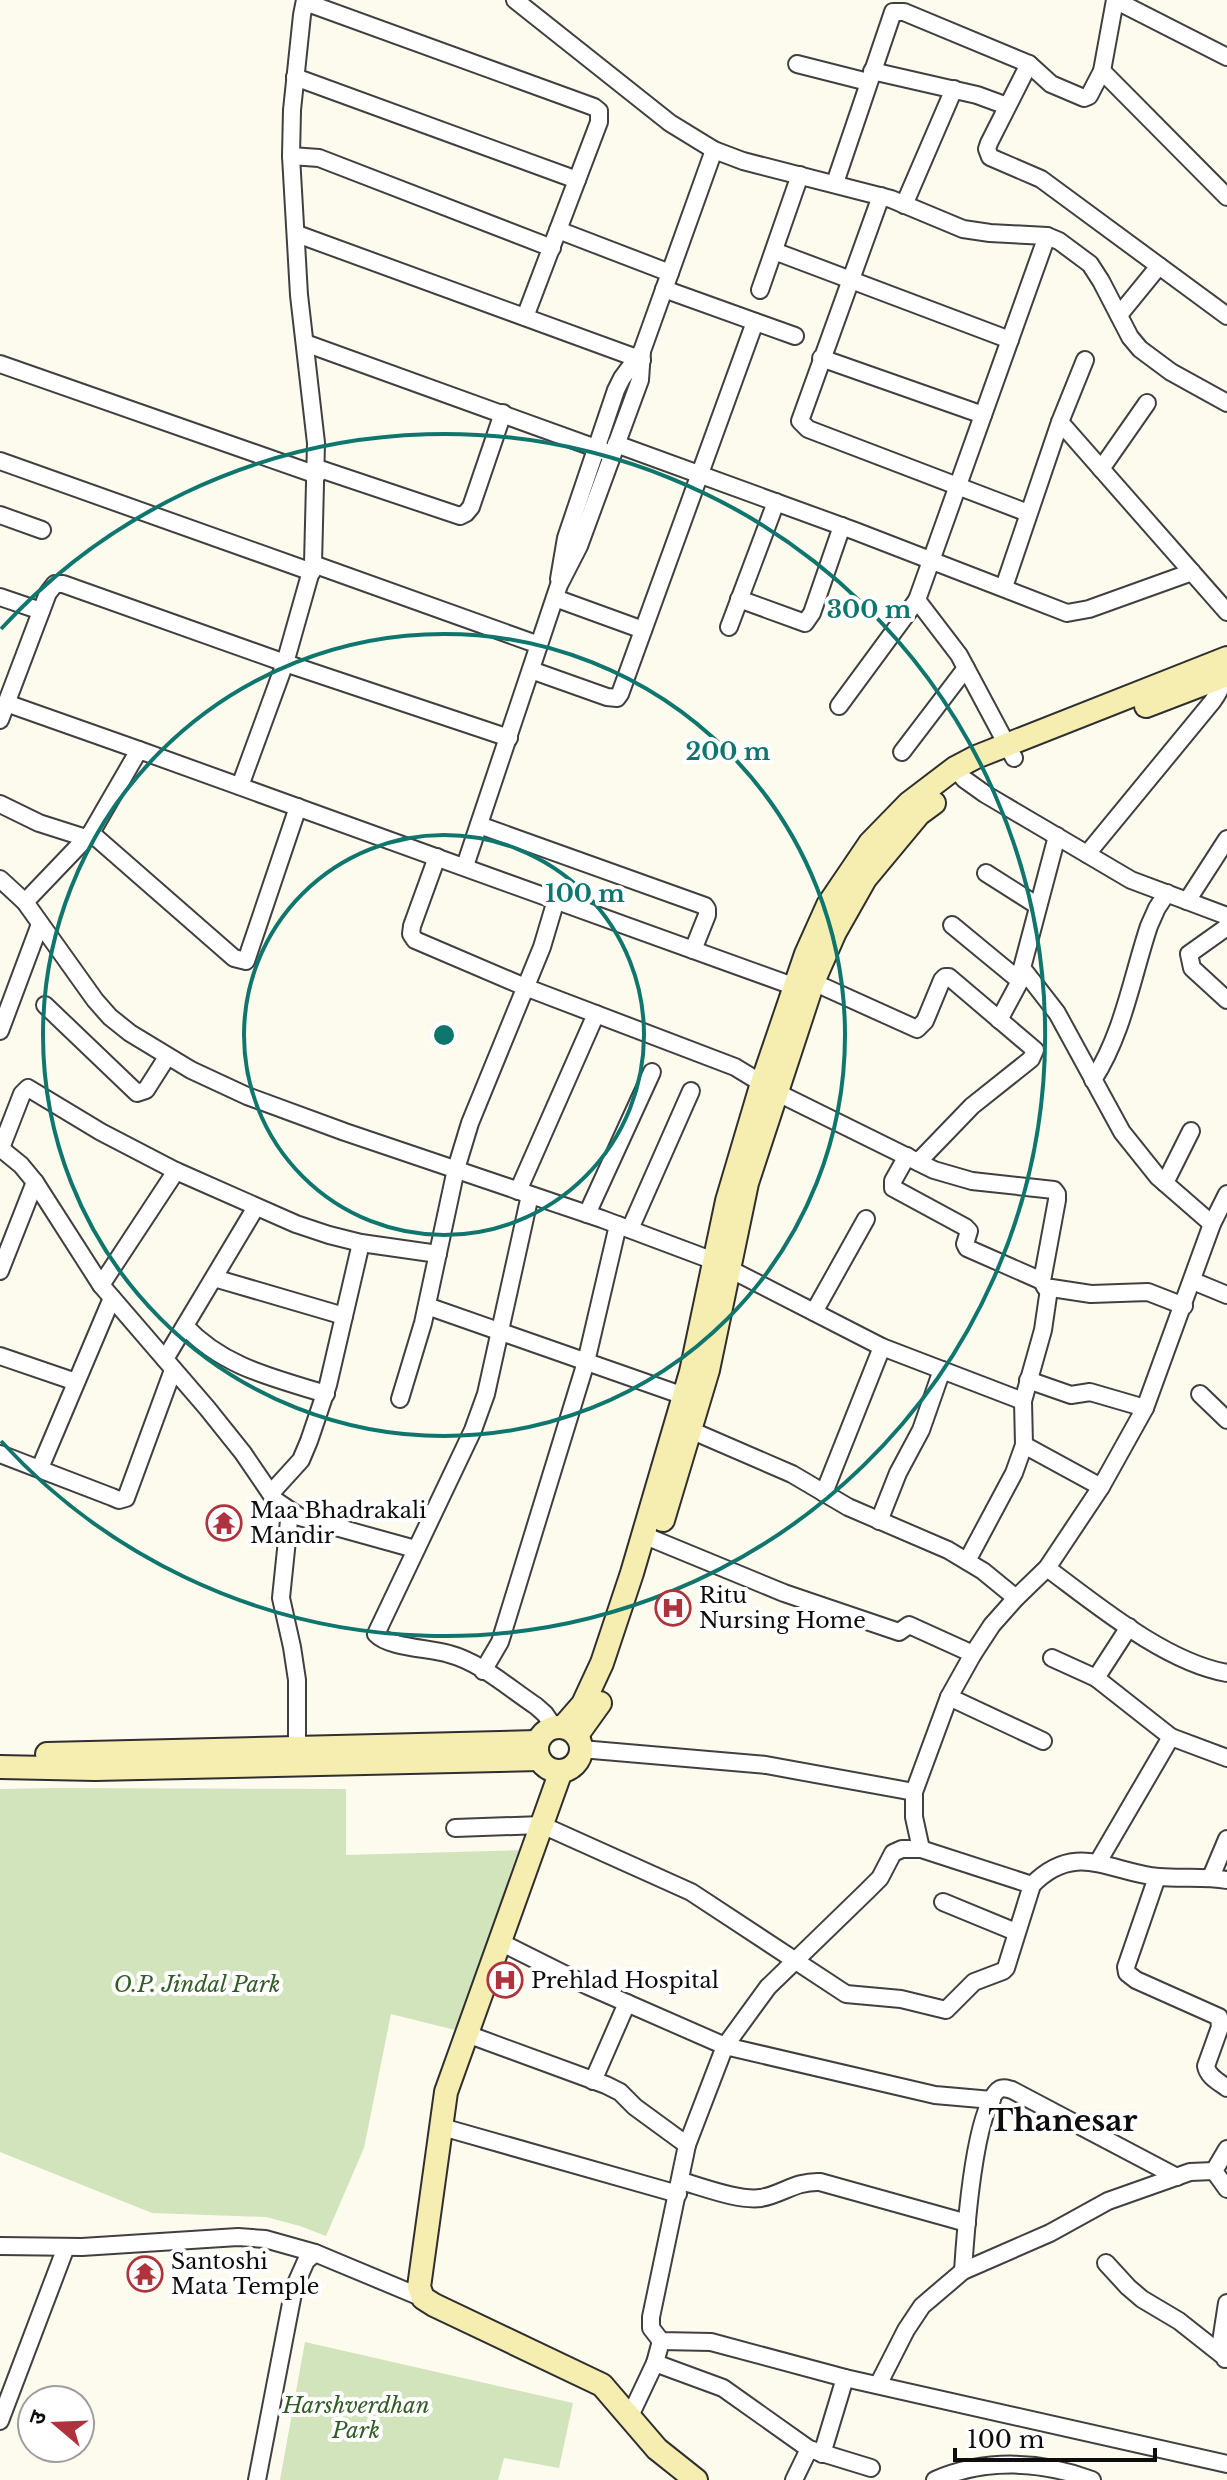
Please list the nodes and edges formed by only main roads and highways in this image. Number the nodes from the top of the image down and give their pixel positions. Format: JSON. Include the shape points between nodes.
{"nodes":[{"id":1,"x":1224,"y":667,"type":"edge"},
{"id":2,"x":722,"y":1265,"type":"junction"},
{"id":3,"x":683,"y":1427,"type":"junction"},
{"id":4,"x":558,"y":1740,"type":"junction"},
{"id":5,"x":0,"y":1753,"type":"edge"},
{"id":6,"x":0,"y":1767,"type":"edge"},
{"id":7,"x":696,"y":2480,"type":"edge"}],
"edges":[{"from":1,"to":2,"type":"main road","via":[[959,774],[919,814],[865,879],[806,987],[769,1088]]},
{"from":2,"to":3,"type":"main road","via":[[684,1396]]},
{"from":2,"to":3,"type":"main road","via":[[708,1370]]},
{"from":3,"to":4,"type":"main road","via":[[650,1538],[602,1663]]},
{"from":4,"to":5,"type":"main road"},
{"from":4,"to":6,"type":"main road","via":[[95,1769]]},
{"from":4,"to":7,"type":"main road","via":[[547,1768],[561,1771],[446,2092],[419,2287],[423,2298],[447,2312],[602,2385],[657,2449]]}]}
